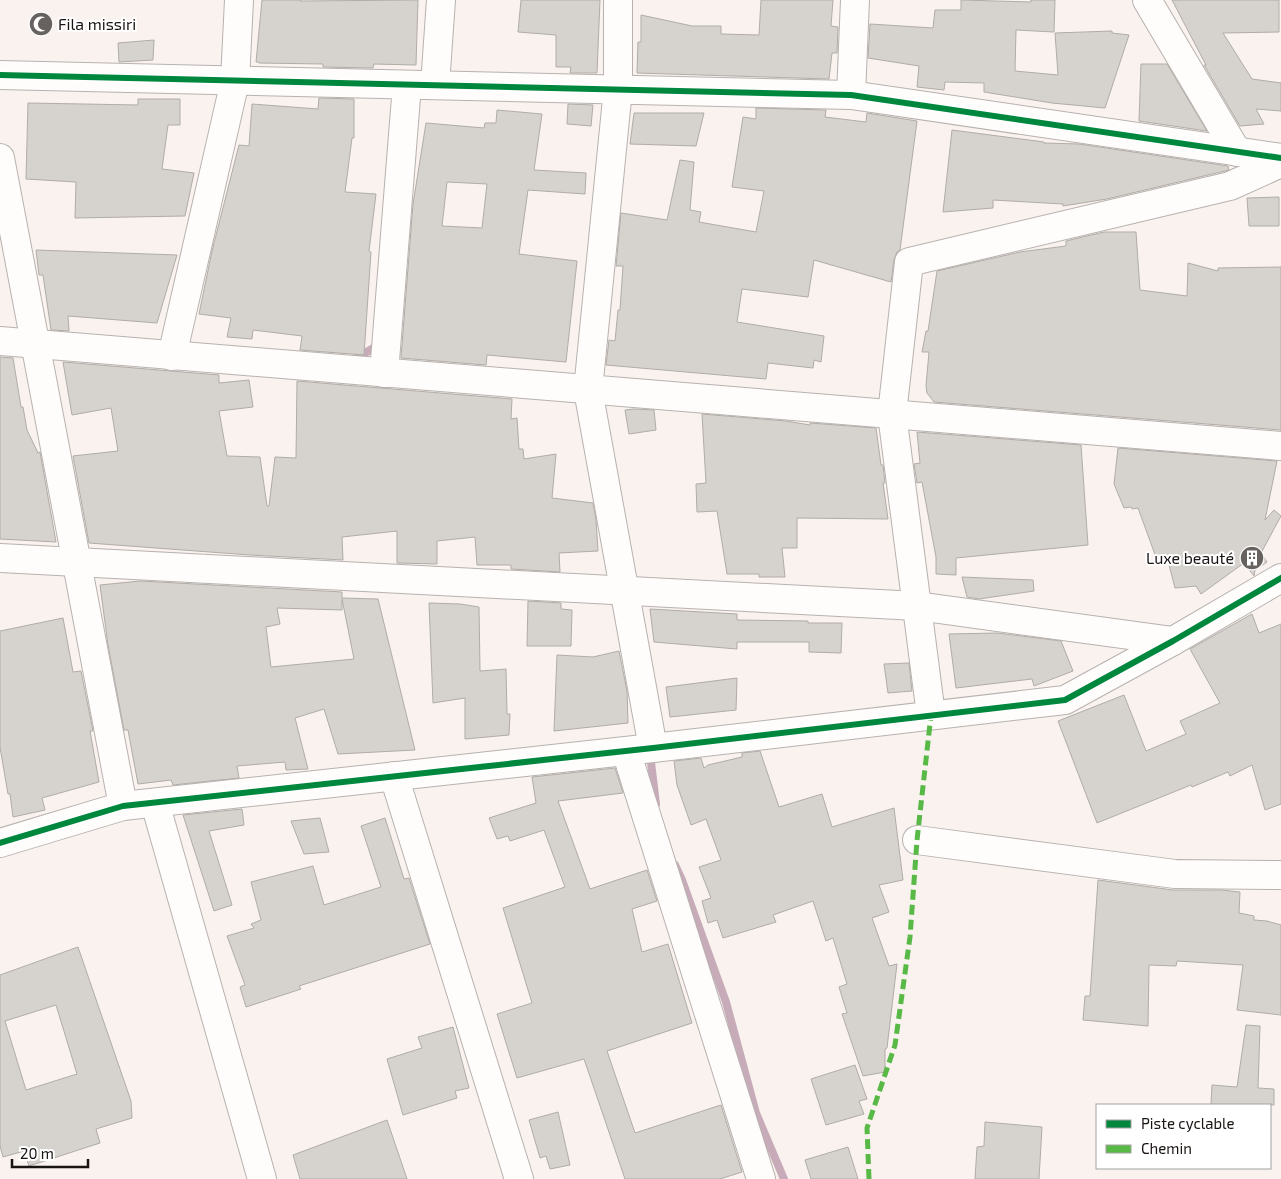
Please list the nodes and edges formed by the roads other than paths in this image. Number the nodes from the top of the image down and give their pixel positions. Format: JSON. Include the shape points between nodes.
{"nodes":[{"id":1,"x":239,"y":0,"type":"edge"},
{"id":2,"x":441,"y":0,"type":"edge"},
{"id":3,"x":618,"y":0,"type":"edge"},
{"id":4,"x":855,"y":0,"type":"edge"},
{"id":5,"x":1146,"y":0,"type":"edge"},
{"id":6,"x":0,"y":75,"type":"edge"},
{"id":7,"x":234,"y":81,"type":"junction"},
{"id":8,"x":407,"y":85,"type":"junction"},
{"id":9,"x":435,"y":85,"type":"junction"},
{"id":10,"x":618,"y":90,"type":"junction"},
{"id":11,"x":851,"y":95,"type":"junction"},
{"id":12,"x":1237,"y":152,"type":"junction"},
{"id":13,"x":0,"y":158,"type":"edge"},
{"id":14,"x":1281,"y":158,"type":"edge"},
{"id":15,"x":1281,"y":163,"type":"edge"},
{"id":16,"x":0,"y":341,"type":"edge"},
{"id":17,"x":35,"y":344,"type":"junction"},
{"id":18,"x":172,"y":356,"type":"junction"},
{"id":19,"x":384,"y":373,"type":"junction"},
{"id":20,"x":588,"y":390,"type":"junction"},
{"id":21,"x":892,"y":414,"type":"junction"},
{"id":22,"x":1281,"y":446,"type":"edge"},
{"id":23,"x":0,"y":558,"type":"edge"},
{"id":24,"x":77,"y":562,"type":"junction"},
{"id":25,"x":1281,"y":578,"type":"edge"},
{"id":26,"x":624,"y":591,"type":"junction"},
{"id":27,"x":917,"y":606,"type":"junction"},
{"id":28,"x":1173,"y":641,"type":"junction"},
{"id":29,"x":931,"y":715,"type":"junction"},
{"id":30,"x":653,"y":748,"type":"junction"},
{"id":31,"x":626,"y":751,"type":"junction"},
{"id":32,"x":394,"y":776,"type":"junction"},
{"id":33,"x":156,"y":804,"type":"junction"},
{"id":34,"x":123,"y":806,"type":"junction"},
{"id":35,"x":917,"y":840,"type":"dead end"},
{"id":36,"x":0,"y":843,"type":"edge"},
{"id":37,"x":1281,"y":875,"type":"edge"},
{"id":38,"x":262,"y":1179,"type":"edge"},
{"id":39,"x":519,"y":1179,"type":"edge"},
{"id":40,"x":760,"y":1179,"type":"edge"}],
"edges":[{"from":1,"to":7,"type":"street"},
{"from":2,"to":9,"type":"street"},
{"from":3,"to":10,"type":"street"},
{"from":4,"to":11,"type":"street"},
{"from":5,"to":12,"type":"street"},
{"from":6,"to":7,"type":"street"},
{"from":7,"to":8,"type":"street"},
{"from":7,"to":18,"type":"street"},
{"from":8,"to":9,"type":"street"},
{"from":8,"to":19,"type":"street"},
{"from":9,"to":10,"type":"street"},
{"from":10,"to":11,"type":"street"},
{"from":10,"to":20,"type":"street"},
{"from":11,"to":12,"type":"street"},
{"from":12,"to":14,"type":"street"},
{"from":13,"to":17,"type":"street"},
{"from":15,"to":21,"type":"street","via":[[1230,186],[909,262]]},
{"from":16,"to":17,"type":"street"},
{"from":17,"to":18,"type":"street"},
{"from":17,"to":24,"type":"street"},
{"from":18,"to":19,"type":"street"},
{"from":19,"to":20,"type":"street"},
{"from":20,"to":21,"type":"street"},
{"from":20,"to":26,"type":"street"},
{"from":21,"to":22,"type":"street"},
{"from":21,"to":27,"type":"street"},
{"from":23,"to":24,"type":"street"},
{"from":24,"to":26,"type":"street"},
{"from":24,"to":34,"type":"street"},
{"from":25,"to":28,"type":"street"},
{"from":26,"to":27,"type":"street"},
{"from":26,"to":30,"type":"street"},
{"from":27,"to":28,"type":"street"},
{"from":27,"to":29,"type":"street"},
{"from":28,"to":29,"type":"street","via":[[1065,700]]},
{"from":29,"to":30,"type":"street"},
{"from":30,"to":31,"type":"street"},
{"from":31,"to":32,"type":"street"},
{"from":31,"to":40,"type":"street"},
{"from":32,"to":33,"type":"street"},
{"from":32,"to":39,"type":"street"},
{"from":33,"to":34,"type":"street"},
{"from":33,"to":38,"type":"street"},
{"from":34,"to":36,"type":"street"},
{"from":35,"to":37,"type":"street","via":[[1175,874]]}]}
